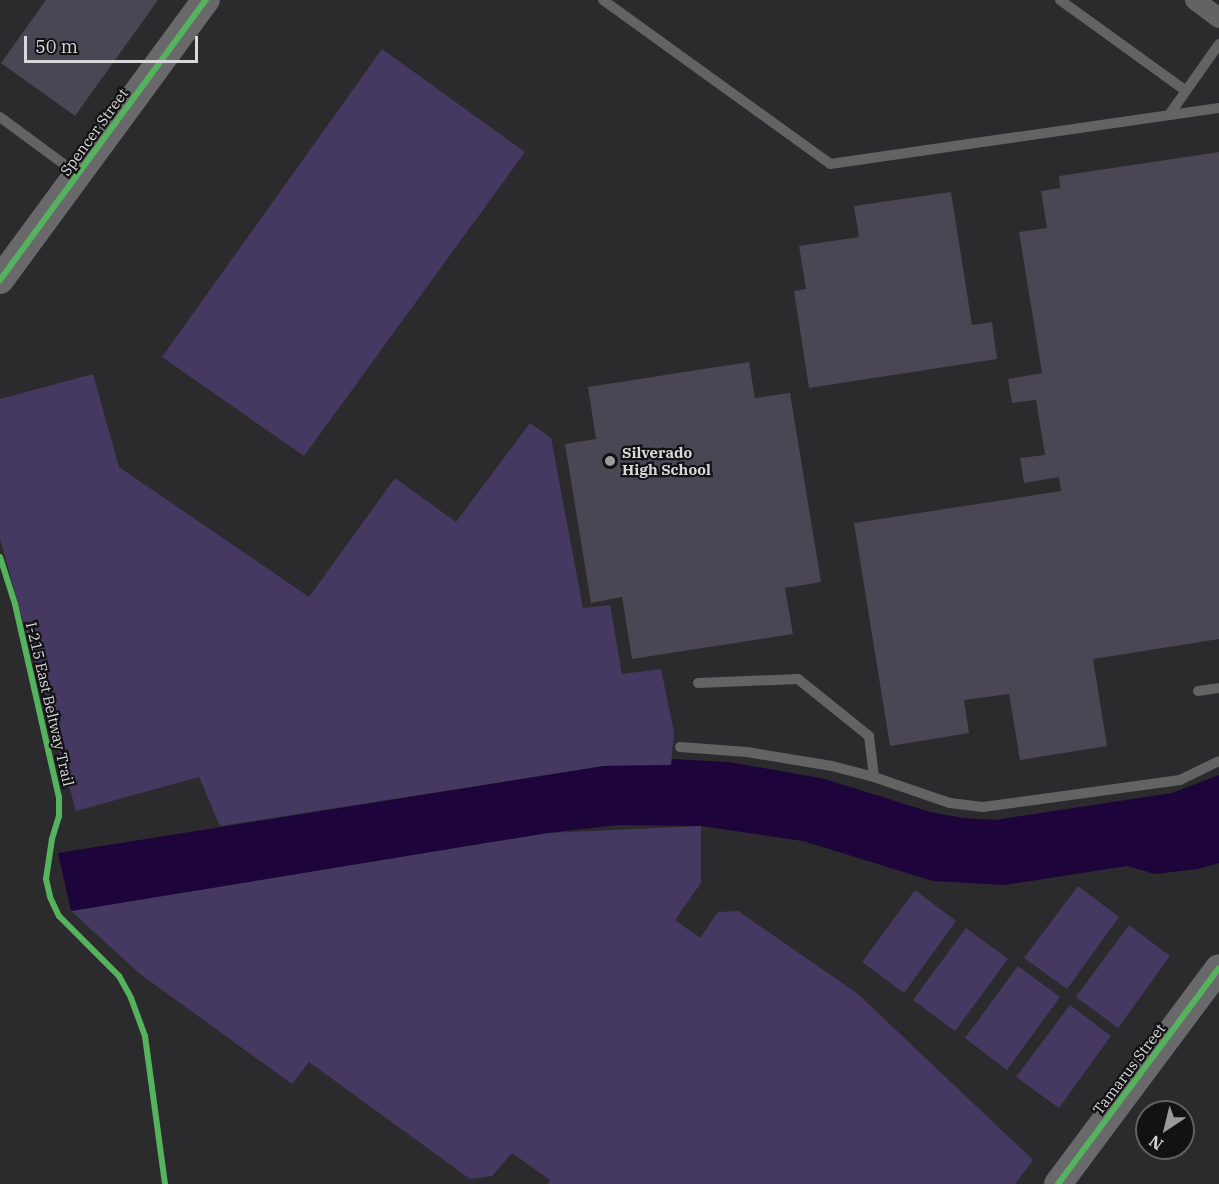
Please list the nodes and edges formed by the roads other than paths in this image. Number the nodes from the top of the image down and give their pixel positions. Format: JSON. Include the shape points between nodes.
{"nodes":[{"id":1,"x":206,"y":0,"type":"edge"},
{"id":2,"x":603,"y":0,"type":"edge"},
{"id":3,"x":1060,"y":0,"type":"edge"},
{"id":4,"x":1195,"y":0,"type":"edge"},
{"id":5,"x":1219,"y":18,"type":"edge"},
{"id":6,"x":1219,"y":44,"type":"edge"},
{"id":7,"x":1185,"y":90,"type":"junction"},
{"id":8,"x":1219,"y":108,"type":"edge"},
{"id":9,"x":1168,"y":115,"type":"junction"},
{"id":10,"x":0,"y":117,"type":"edge"},
{"id":11,"x":78,"y":175,"type":"junction"},
{"id":12,"x":1,"y":283,"type":"edge"},
{"id":13,"x":698,"y":683,"type":"dead end"},
{"id":14,"x":1219,"y":688,"type":"edge"},
{"id":15,"x":1198,"y":691,"type":"dead end"},
{"id":16,"x":680,"y":747,"type":"dead end"},
{"id":17,"x":1219,"y":760,"type":"edge"},
{"id":18,"x":874,"y":777,"type":"junction"},
{"id":19,"x":1219,"y":968,"type":"edge"},
{"id":20,"x":1058,"y":1184,"type":"edge"}],
"edges":[{"from":1,"to":11,"type":"main road","name":"Spencer Street"},
{"from":2,"to":9,"type":"lane","via":[[830,164]]},
{"from":3,"to":7,"type":"lane"},
{"from":4,"to":5,"type":"street"},
{"from":6,"to":7,"type":"lane"},
{"from":7,"to":9,"type":"lane"},
{"from":8,"to":9,"type":"lane"},
{"from":10,"to":11,"type":"lane"},
{"from":11,"to":12,"type":"main road","name":"Spencer Street"},
{"from":13,"to":18,"type":"lane","via":[[798,679],[869,736]]},
{"from":14,"to":15,"type":"lane"},
{"from":16,"to":18,"type":"lane","via":[[747,752]]},
{"from":17,"to":18,"type":"lane","via":[[1180,780],[983,807],[950,803]]},
{"from":19,"to":20,"type":"main road","name":"Tamarus Street"}]}
